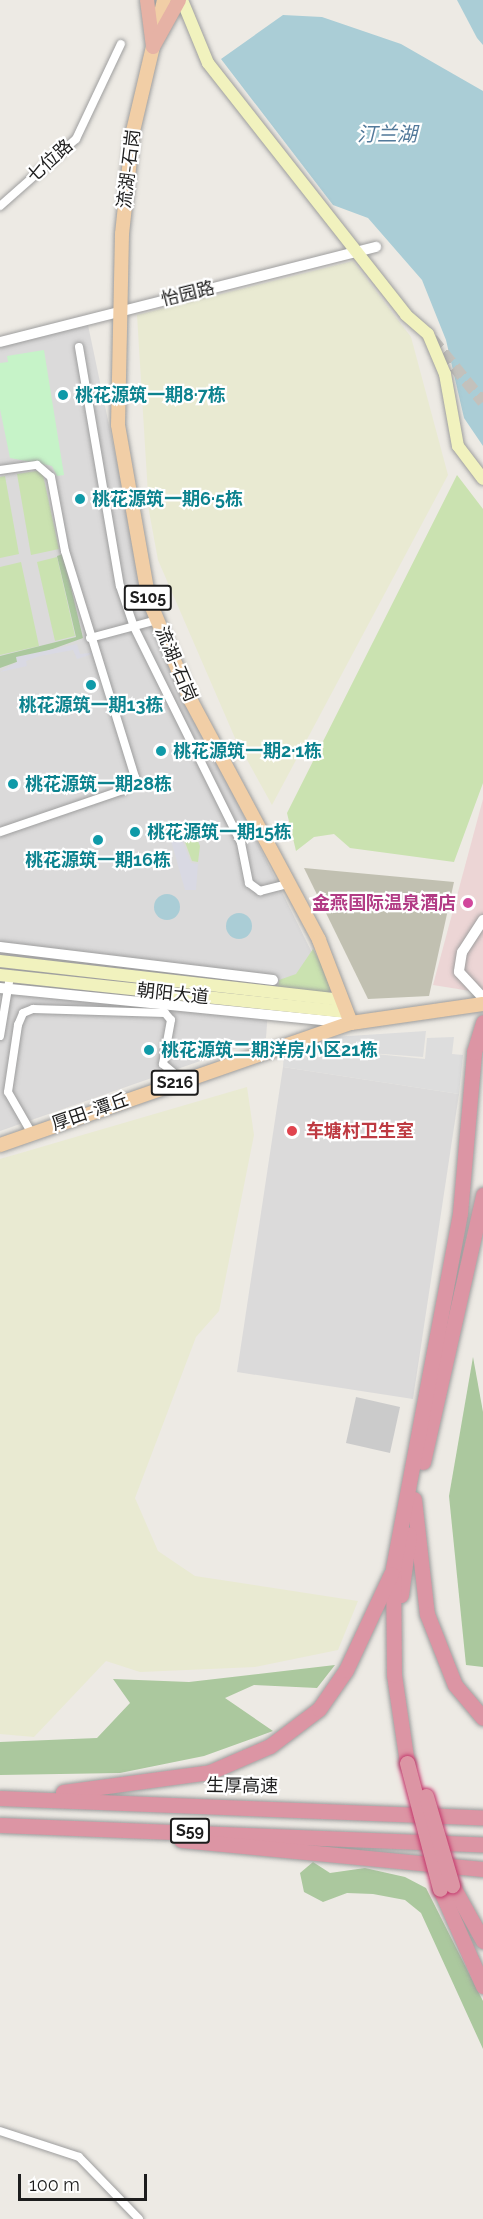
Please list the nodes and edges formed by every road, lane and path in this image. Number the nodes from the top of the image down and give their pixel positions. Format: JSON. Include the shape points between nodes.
{"nodes":[{"id":1,"x":147,"y":0,"type":"edge"},
{"id":2,"x":175,"y":1,"type":"edge"},
{"id":3,"x":121,"y":44,"type":"dead end"},
{"id":4,"x":153,"y":47,"type":"junction"},
{"id":5,"x":0,"y":206,"type":"edge"},
{"id":6,"x":376,"y":247,"type":"dead end"},
{"id":7,"x":356,"y":252,"type":"junction"},
{"id":8,"x":120,"y":312,"type":"junction"},
{"id":9,"x":0,"y":342,"type":"edge"},
{"id":10,"x":79,"y":347,"type":"dead end"},
{"id":11,"x":0,"y":470,"type":"edge"},
{"id":12,"x":483,"y":479,"type":"edge"},
{"id":13,"x":157,"y":620,"type":"junction"},
{"id":14,"x":134,"y":627,"type":"junction"},
{"id":15,"x":90,"y":638,"type":"junction"},
{"id":16,"x":0,"y":832,"type":"edge"},
{"id":17,"x":289,"y":884,"type":"junction"},
{"id":18,"x":483,"y":920,"type":"edge"},
{"id":19,"x":483,"y":929,"type":"edge"},
{"id":20,"x":0,"y":947,"type":"edge"},
{"id":21,"x":0,"y":961,"type":"edge"},
{"id":22,"x":273,"y":980,"type":"dead end"},
{"id":23,"x":4,"y":982,"type":"edge"},
{"id":24,"x":96,"y":991,"type":"junction"},
{"id":25,"x":483,"y":997,"type":"edge"},
{"id":26,"x":483,"y":1004,"type":"edge"},
{"id":27,"x":103,"y":1009,"type":"junction"},
{"id":28,"x":347,"y":1012,"type":"junction"},
{"id":29,"x":483,"y":1022,"type":"edge"},
{"id":30,"x":0,"y":1036,"type":"edge"},
{"id":31,"x":182,"y":1080,"type":"junction"},
{"id":32,"x":31,"y":1132,"type":"junction"},
{"id":33,"x":0,"y":1145,"type":"edge"},
{"id":34,"x":483,"y":1195,"type":"edge"},
{"id":35,"x":414,"y":1499,"type":"junction"},
{"id":36,"x":393,"y":1568,"type":"junction"},
{"id":37,"x":483,"y":1718,"type":"edge"},
{"id":38,"x":411,"y":1762,"type":"junction"},
{"id":39,"x":36,"y":1797,"type":"junction"},
{"id":40,"x":0,"y":1798,"type":"edge"},
{"id":41,"x":483,"y":1817,"type":"edge"},
{"id":42,"x":0,"y":1825,"type":"edge"},
{"id":43,"x":34,"y":1826,"type":"junction"},
{"id":44,"x":483,"y":1844,"type":"edge"},
{"id":45,"x":483,"y":1869,"type":"edge"},
{"id":46,"x":446,"y":1887,"type":"junction"},
{"id":47,"x":483,"y":1941,"type":"edge"},
{"id":48,"x":483,"y":1986,"type":"edge"},
{"id":49,"x":0,"y":2130,"type":"edge"},
{"id":50,"x":139,"y":2219,"type":"edge"}],
"edges":[{"from":1,"to":4,"type":"highway"},
{"from":2,"to":4,"type":"highway"},
{"from":2,"to":7,"type":"main road","via":[[208,63]]},
{"from":3,"to":5,"type":"street","name":"七位路","via":[[76,139]]},
{"from":4,"to":8,"type":"main road","name":"流湖-石岗","number":"S105","via":[[133,131]]},
{"from":6,"to":7,"type":"street","name":"怡园路"},
{"from":7,"to":8,"type":"street","name":"怡园路"},
{"from":7,"to":12,"type":"main road","via":[[428,334],[445,374],[458,446]]},
{"from":8,"to":9,"type":"street","name":"怡园路"},
{"from":8,"to":13,"type":"main road","name":"流湖-石岗","number":"S105","via":[[118,425],[128,501]]},
{"from":10,"to":14,"type":"street","via":[[120,586]]},
{"from":11,"to":15,"type":"street","via":[[37,465],[51,477],[65,551]]},
{"from":13,"to":14,"type":"street"},
{"from":13,"to":17,"type":"main road","name":"流湖-石岗","number":"S105","via":[[190,699]]},
{"from":14,"to":15,"type":"street"},
{"from":14,"to":17,"type":"street","via":[[241,843],[249,883],[260,891]]},
{"from":15,"to":16,"type":"street","via":[[135,777],[123,790]]},
{"from":17,"to":28,"type":"main road","name":"流湖-石岗","number":"S105"},
{"from":18,"to":25,"type":"street","via":[[462,952],[459,972]]},
{"from":19,"to":25,"type":"street","via":[[464,967]]},
{"from":20,"to":22,"type":"street"},
{"from":21,"to":28,"type":"main road","name":"朝阳大道"},
{"from":23,"to":24,"type":"main road","name":"朝阳大道"},
{"from":23,"to":30,"type":"street"},
{"from":24,"to":27,"type":"street"},
{"from":24,"to":28,"type":"main road","name":"朝阳大道"},
{"from":26,"to":28,"type":"main road"},
{"from":27,"to":31,"type":"street","via":[[165,1012],[171,1020],[163,1064]]},
{"from":27,"to":32,"type":"street","via":[[23,1013],[8,1092]]},
{"from":28,"to":31,"type":"main road","name":"厚田-潭丘","number":"S216"},
{"from":29,"to":36,"type":"highway","via":[[474,1052],[460,1213]]},
{"from":31,"to":32,"type":"main road","name":"厚田-潭丘","number":"S216"},
{"from":32,"to":33,"type":"main road","name":"厚田-潭丘","number":"S216"},
{"from":34,"to":35,"type":"highway"},
{"from":35,"to":37,"type":"highway","via":[[426,1614],[455,1685]]},
{"from":35,"to":38,"type":"highway","via":[[400,1601]]},
{"from":36,"to":38,"type":"highway","via":[[394,1675]]},
{"from":36,"to":39,"type":"highway","via":[[346,1670],[319,1709],[270,1746],[210,1772]]},
{"from":38,"to":46,"type":"highway","bridge":true},
{"from":39,"to":40,"type":"highway","name":"生厚高速","number":"S59"},
{"from":39,"to":41,"type":"highway","name":"生厚高速","number":"S59"},
{"from":42,"to":43,"type":"highway","number":"S59"},
{"from":43,"to":44,"type":"highway","number":"S59"},
{"from":43,"to":45,"type":"highway"},
{"from":46,"to":47,"type":"highway"},
{"from":46,"to":48,"type":"highway"},
{"from":49,"to":50,"type":"street","via":[[79,2157]]}]}
